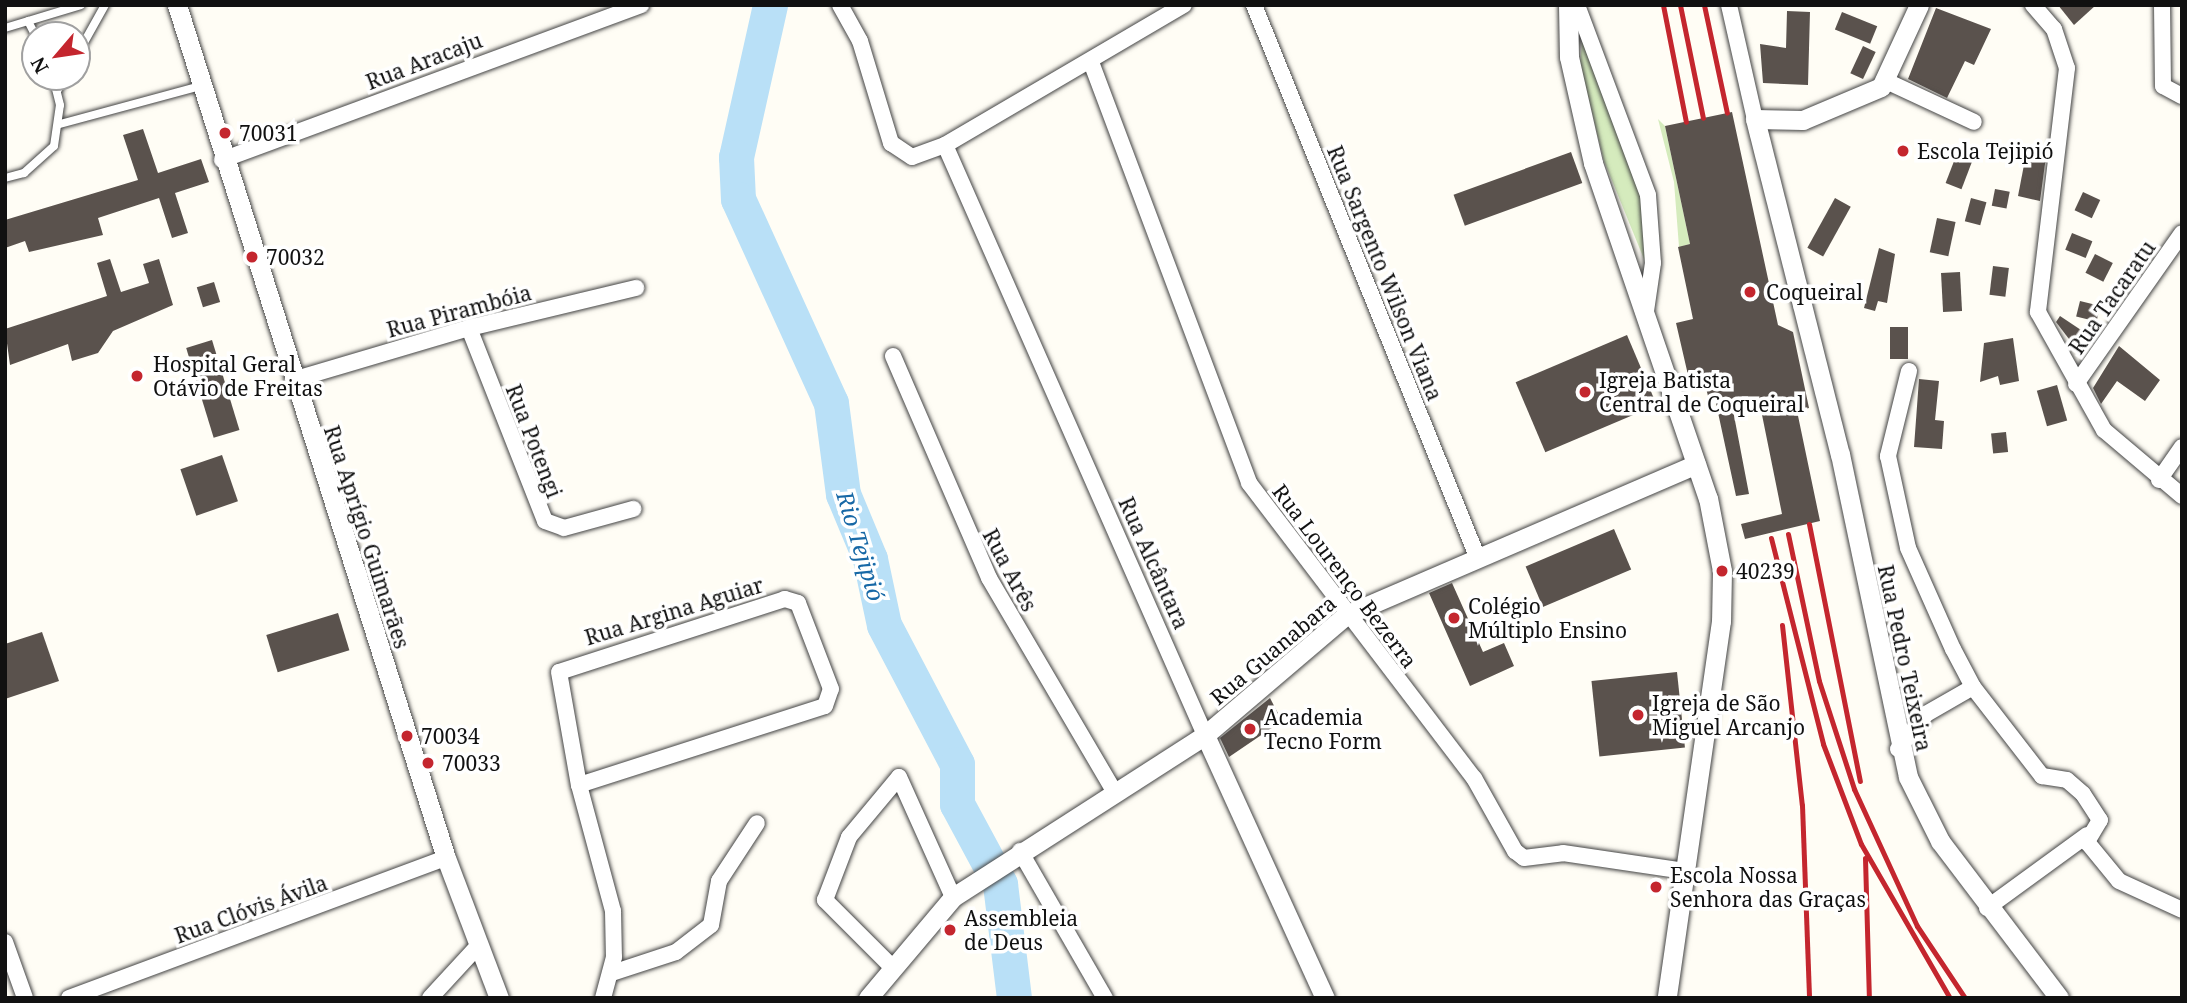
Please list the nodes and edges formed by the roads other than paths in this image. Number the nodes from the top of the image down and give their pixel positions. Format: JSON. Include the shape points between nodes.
{"nodes":[{"id":1,"x":80,"y":5,"type":"edge"},
{"id":2,"x":105,"y":5,"type":"edge"},
{"id":3,"x":177,"y":5,"type":"edge"},
{"id":4,"x":641,"y":5,"type":"edge"},
{"id":5,"x":840,"y":5,"type":"edge"},
{"id":6,"x":1184,"y":5,"type":"edge"},
{"id":7,"x":1254,"y":5,"type":"edge"},
{"id":8,"x":1569,"y":5,"type":"edge"},
{"id":9,"x":1577,"y":5,"type":"edge"},
{"id":10,"x":1729,"y":5,"type":"edge"},
{"id":11,"x":1919,"y":5,"type":"edge"},
{"id":12,"x":2034,"y":5,"type":"edge"},
{"id":13,"x":2162,"y":5,"type":"edge"},
{"id":14,"x":609,"y":12,"type":"edge"},
{"id":15,"x":28,"y":21,"type":"edge"},
{"id":16,"x":91,"y":30,"type":"edge"},
{"id":17,"x":1091,"y":62,"type":"junction"},
{"id":18,"x":1883,"y":83,"type":"junction"},
{"id":19,"x":201,"y":86,"type":"junction"},
{"id":20,"x":57,"y":91,"type":"edge"},
{"id":21,"x":2182,"y":96,"type":"edge"},
{"id":22,"x":1755,"y":119,"type":"junction"},
{"id":23,"x":1974,"y":122,"type":"dead end"},
{"id":24,"x":60,"y":124,"type":"junction"},
{"id":25,"x":944,"y":145,"type":"junction"},
{"id":26,"x":222,"y":160,"type":"junction"},
{"id":27,"x":5,"y":178,"type":"edge"},
{"id":28,"x":2182,"y":233,"type":"edge"},
{"id":29,"x":636,"y":288,"type":"dead end"},
{"id":30,"x":1646,"y":311,"type":"junction"},
{"id":31,"x":469,"y":328,"type":"junction"},
{"id":32,"x":893,"y":356,"type":"dead end"},
{"id":33,"x":1909,"y":371,"type":"dead end"},
{"id":34,"x":293,"y":380,"type":"junction"},
{"id":35,"x":2076,"y":384,"type":"junction"},
{"id":36,"x":2182,"y":447,"type":"edge"},
{"id":37,"x":1696,"y":464,"type":"junction"},
{"id":38,"x":2159,"y":480,"type":"junction"},
{"id":39,"x":2182,"y":496,"type":"edge"},
{"id":40,"x":633,"y":509,"type":"dead end"},
{"id":41,"x":1478,"y":556,"type":"junction"},
{"id":42,"x":1346,"y":615,"type":"junction"},
{"id":43,"x":1973,"y":687,"type":"junction"},
{"id":44,"x":1205,"y":735,"type":"junction"},
{"id":45,"x":1898,"y":749,"type":"junction"},
{"id":46,"x":579,"y":785,"type":"junction"},
{"id":47,"x":1114,"y":791,"type":"junction"},
{"id":48,"x":757,"y":823,"type":"dead end"},
{"id":49,"x":2087,"y":835,"type":"junction"},
{"id":50,"x":1016,"y":853,"type":"junction"},
{"id":51,"x":446,"y":858,"type":"junction"},
{"id":52,"x":1685,"y":871,"type":"junction"},
{"id":53,"x":957,"y":894,"type":"junction"},
{"id":54,"x":1987,"y":908,"type":"junction"},
{"id":55,"x":2182,"y":910,"type":"edge"},
{"id":56,"x":5,"y":942,"type":"edge"},
{"id":57,"x":477,"y":947,"type":"junction"},
{"id":58,"x":892,"y":967,"type":"junction"},
{"id":59,"x":612,"y":973,"type":"junction"},
{"id":60,"x":69,"y":997,"type":"edge"},
{"id":61,"x":25,"y":998,"type":"edge"},
{"id":62,"x":430,"y":998,"type":"edge"},
{"id":63,"x":499,"y":998,"type":"edge"},
{"id":64,"x":603,"y":998,"type":"edge"},
{"id":65,"x":868,"y":998,"type":"edge"},
{"id":66,"x":1105,"y":998,"type":"edge"},
{"id":67,"x":1325,"y":998,"type":"edge"},
{"id":68,"x":1667,"y":998,"type":"edge"},
{"id":69,"x":2059,"y":998,"type":"edge"}],
"edges":[{"from":1,"to":15,"type":"lane"},
{"from":2,"to":16,"type":"lane"},
{"from":3,"to":19,"type":"street","name":"Rua Aprígio Guimarães"},
{"from":4,"to":14,"type":"street","name":"Rua Aracaju"},
{"from":5,"to":25,"type":"street","via":[[860,41],[896,150],[912,157]]},
{"from":6,"to":17,"type":"street"},
{"from":7,"to":41,"type":"street","name":"Rua Sargento Wilson Viana"},
{"from":8,"to":30,"type":"street","via":[[1569,57],[1581,115]]},
{"from":9,"to":30,"type":"street","via":[[1648,195],[1653,263]]},
{"from":10,"to":22,"type":"street"},
{"from":11,"to":18,"type":"street"},
{"from":12,"to":35,"type":"street","via":[[2054,29],[2067,68],[2035,302]]},
{"from":13,"to":21,"type":"street","via":[[2164,86]]},
{"from":14,"to":26,"type":"street","name":"Rua Aracaju"},
{"from":17,"to":25,"type":"street"},
{"from":17,"to":42,"type":"street","name":"Rua Lourenço Bezerra","via":[[1249,482]]},
{"from":18,"to":22,"type":"street","via":[[1803,120]]},
{"from":18,"to":23,"type":"street"},
{"from":19,"to":24,"type":"lane"},
{"from":19,"to":26,"type":"street","name":"Rua Aprígio Guimarães"},
{"from":20,"to":24,"type":"lane"},
{"from":22,"to":45,"type":"street","name":"Rua Pedro Teixeira","via":[[1826,397]]},
{"from":24,"to":27,"type":"lane","via":[[54,146],[40,162]]},
{"from":25,"to":44,"type":"street","name":"Rua Alcântara"},
{"from":26,"to":34,"type":"street","name":"Rua Aprígio Guimarães"},
{"from":28,"to":35,"type":"street","name":"Rua Tacaratu"},
{"from":29,"to":31,"type":"street","name":"Rua Pirambóia"},
{"from":30,"to":37,"type":"street"},
{"from":31,"to":34,"type":"street","name":"Rua Pirambóia"},
{"from":31,"to":40,"type":"street","name":"Rua Potengi","via":[[545,521],[564,528]]},
{"from":32,"to":47,"type":"street","name":"Rua Arês","via":[[989,578]]},
{"from":33,"to":43,"type":"street","via":[[1888,456],[1897,505],[1908,548]]},
{"from":34,"to":51,"type":"street","name":"Rua Aprígio Guimarães"},
{"from":35,"to":38,"type":"street","via":[[2104,430]]},
{"from":36,"to":38,"type":"street"},
{"from":37,"to":41,"type":"street","name":"Rua Guanabara"},
{"from":37,"to":52,"type":"street","via":[[1722,571]]},
{"from":38,"to":39,"type":"street"},
{"from":41,"to":42,"type":"street","name":"Rua Guanabara"},
{"from":42,"to":44,"type":"street","name":"Rua Guanabara"},
{"from":42,"to":52,"type":"street","name":"Rua Lourenço Bezerra","via":[[1474,778],[1517,855],[1563,853]]},
{"from":43,"to":45,"type":"street","via":[[1926,714]]},
{"from":43,"to":49,"type":"street","via":[[2042,776],[2077,787],[2100,820]]},
{"from":44,"to":47,"type":"street","name":"Rua Guanabara"},
{"from":44,"to":67,"type":"street","name":"Rua Alcântara"},
{"from":45,"to":54,"type":"street","name":"Rua Pedro Teixeira","via":[[1920,807]]},
{"from":46,"to":46,"type":"street","name":"Rua Argina Aguiar","via":[[825,706],[831,689],[798,603],[785,599],[559,672]]},
{"from":46,"to":59,"type":"street","name":"Rua Argina Aguiar","via":[[613,911]]},
{"from":47,"to":50,"type":"street","name":"Rua Guanabara"},
{"from":48,"to":59,"type":"street","via":[[719,881],[711,925],[676,952]]},
{"from":49,"to":54,"type":"street"},
{"from":49,"to":55,"type":"street","via":[[2126,888]]},
{"from":50,"to":53,"type":"street","name":"Rua Guanabara"},
{"from":50,"to":66,"type":"street"},
{"from":51,"to":57,"type":"street","name":"Rua Aprígio Guimarães"},
{"from":51,"to":60,"type":"street","name":"Rua Clóvis Ávila"},
{"from":52,"to":68,"type":"street"},
{"from":53,"to":58,"type":"street"},
{"from":53,"to":58,"type":"street","via":[[899,777],[849,837],[825,900]]},
{"from":54,"to":69,"type":"street","name":"Rua Pedro Teixeira"},
{"from":56,"to":61,"type":"street"},
{"from":57,"to":62,"type":"street"},
{"from":57,"to":63,"type":"street","name":"Rua Aprígio Guimarães"},
{"from":58,"to":65,"type":"street"},
{"from":59,"to":64,"type":"street","name":"Rua Argina Aguiar"}]}
